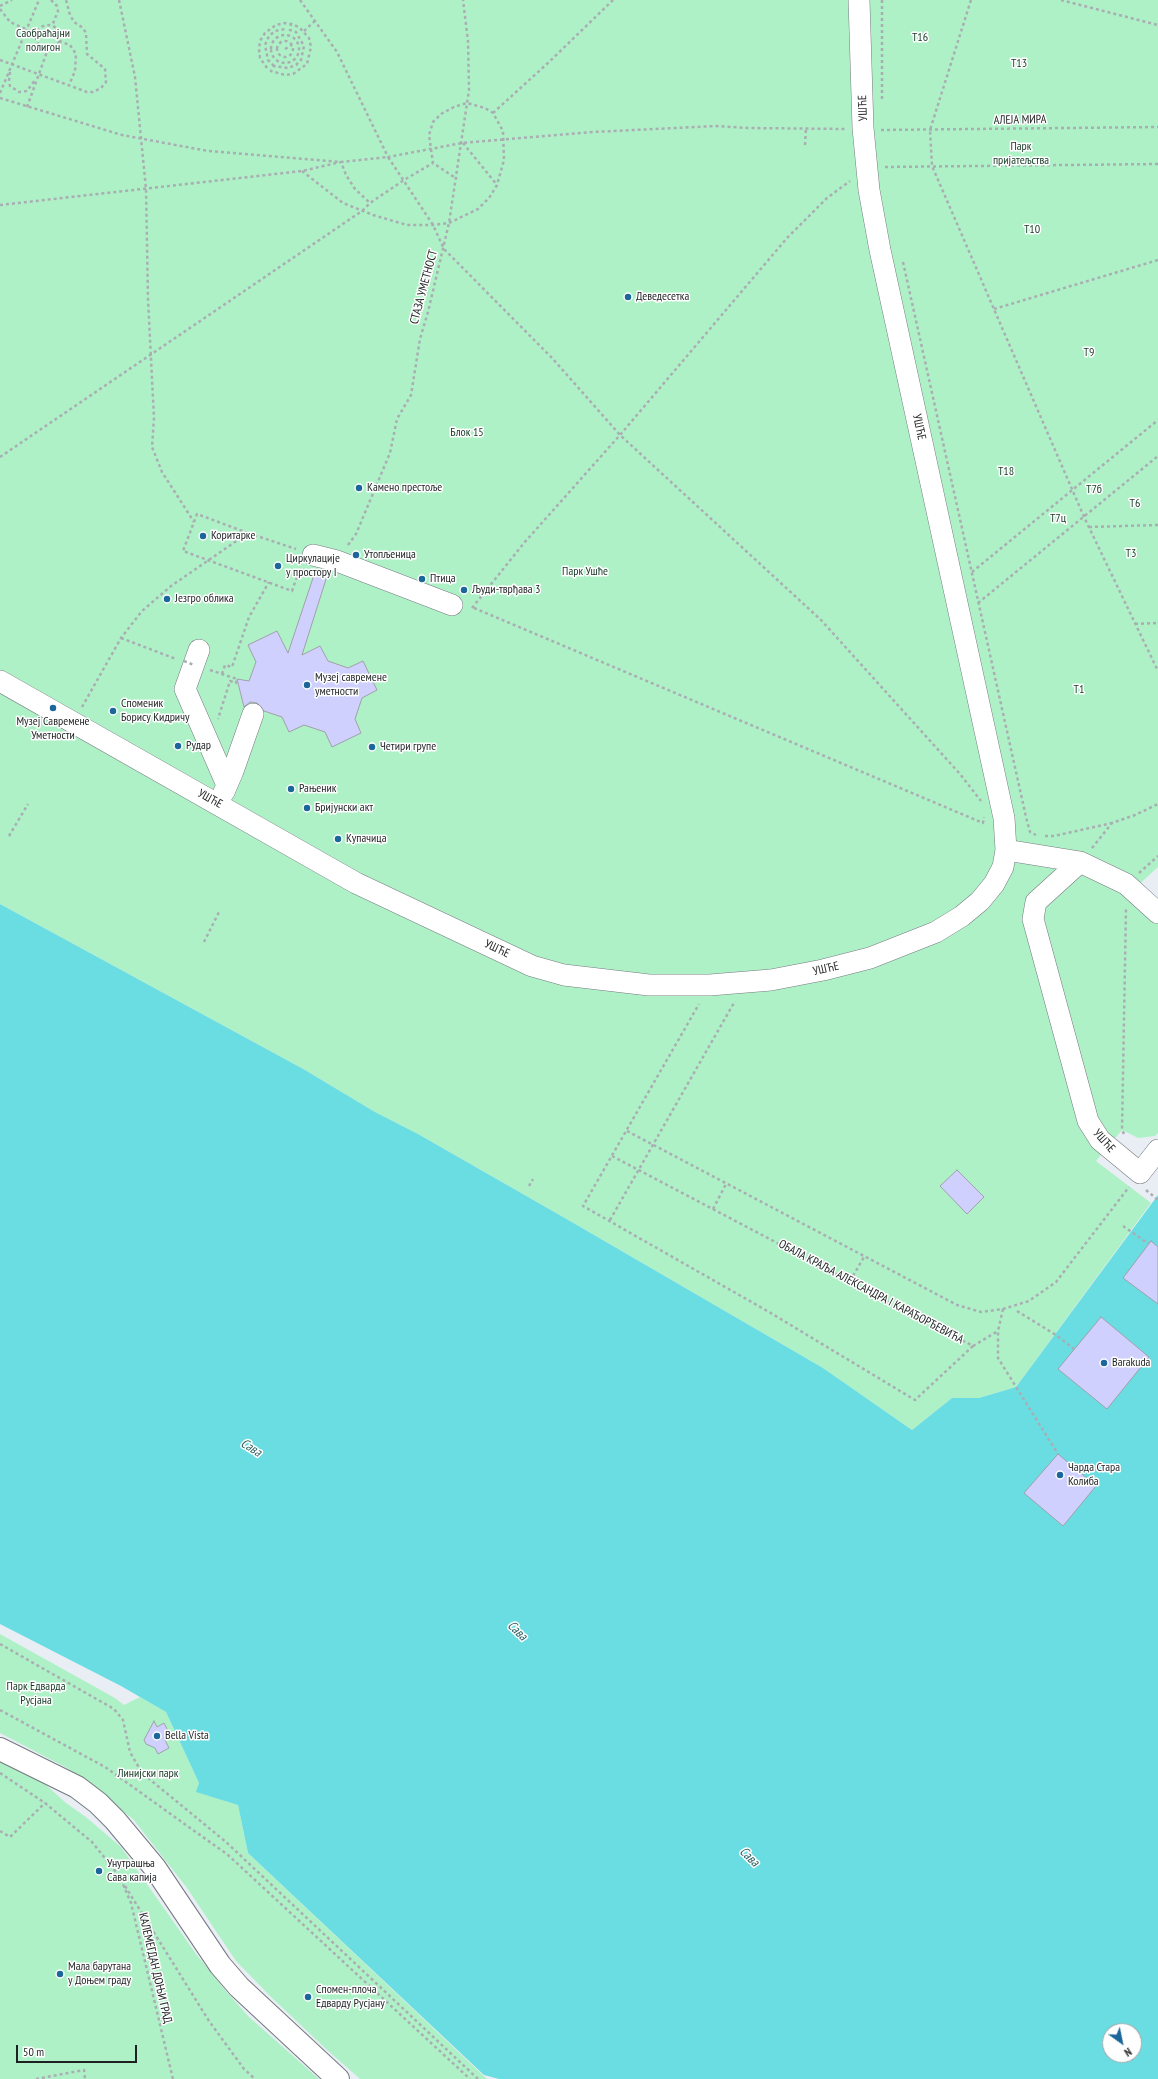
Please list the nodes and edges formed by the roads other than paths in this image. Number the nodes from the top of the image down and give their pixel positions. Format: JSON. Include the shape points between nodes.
{"nodes":[{"id":1,"x":859,"y":0,"type":"edge"},
{"id":2,"x":309,"y":553,"type":"road end"},
{"id":3,"x":452,"y":605,"type":"road end"},
{"id":4,"x":195,"y":661,"type":"road end"},
{"id":5,"x":0,"y":681,"type":"edge"},
{"id":6,"x":253,"y":714,"type":"dead end"},
{"id":7,"x":227,"y":784,"type":"junction"},
{"id":8,"x":218,"y":804,"type":"junction"},
{"id":9,"x":1006,"y":850,"type":"junction"},
{"id":10,"x":1080,"y":862,"type":"junction"},
{"id":11,"x":1158,"y":913,"type":"edge"},
{"id":12,"x":1158,"y":1150,"type":"edge"},
{"id":13,"x":0,"y":1749,"type":"edge"},
{"id":14,"x":338,"y":2079,"type":"edge"}],
"edges":[{"from":1,"to":9,"type":"street","name":"УШЋЕ","via":[[876,127],[880,250],[1004,818]]},
{"from":2,"to":3,"type":"street"},
{"from":4,"to":7,"type":"street","via":[[185,689]]},
{"from":5,"to":8,"type":"street","name":"УШЋЕ"},
{"from":6,"to":7,"type":"street"},
{"from":7,"to":8,"type":"street"},
{"from":8,"to":9,"type":"street","name":"УШЋЕ","via":[[356,883],[532,966],[566,976],[649,985],[710,985],[771,980],[864,960],[907,945],[936,932],[980,901],[994,884],[1003,867]]},
{"from":9,"to":10,"type":"street"},
{"from":10,"to":11,"type":"street","via":[[1126,884]]},
{"from":10,"to":12,"type":"street","name":"УШЋЕ","via":[[1036,902],[1033,919],[1088,1121],[1100,1140],[1140,1173]]},
{"from":13,"to":14,"type":"main road","via":[[77,1787],[98,1803],[155,1868],[220,1965],[239,1987]]}]}
